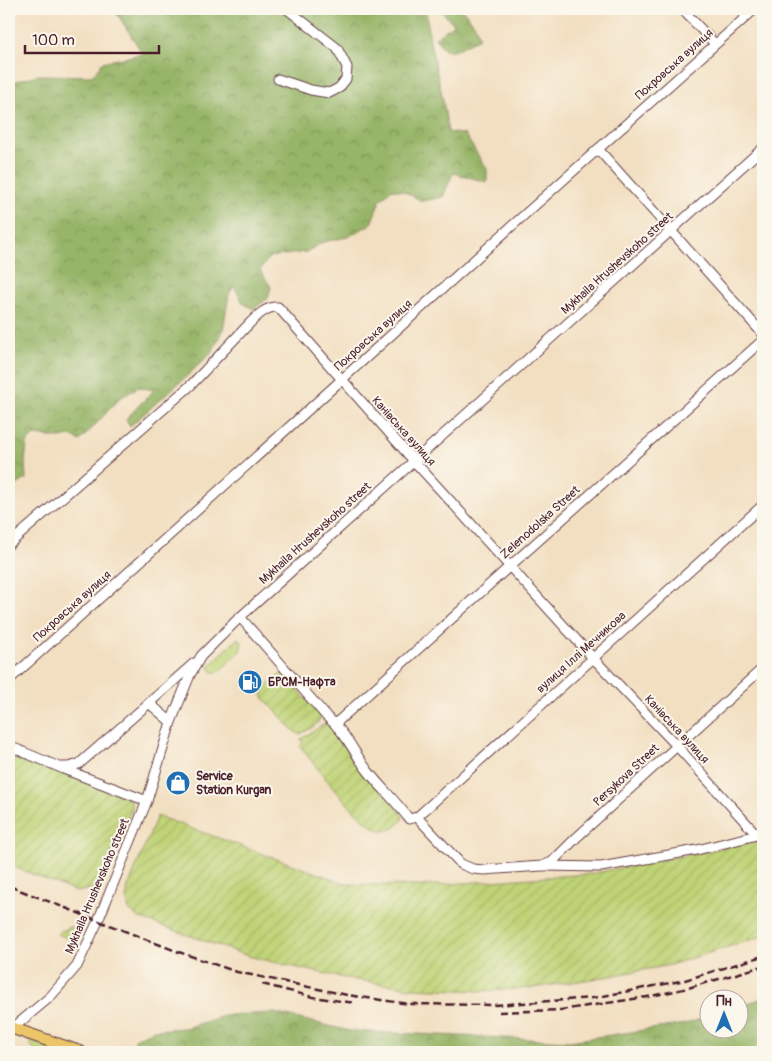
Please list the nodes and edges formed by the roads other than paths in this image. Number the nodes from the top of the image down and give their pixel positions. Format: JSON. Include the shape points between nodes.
{"nodes":[{"id":1,"x":287,"y":9,"type":"edge"},
{"id":2,"x":682,"y":9,"type":"edge"},
{"id":3,"x":755,"y":9,"type":"edge"},
{"id":4,"x":715,"y":44,"type":"junction"},
{"id":5,"x":278,"y":79,"type":"dead end"},
{"id":6,"x":763,"y":148,"type":"edge"},
{"id":7,"x":598,"y":149,"type":"junction"},
{"id":8,"x":671,"y":231,"type":"junction"},
{"id":9,"x":763,"y":334,"type":"edge"},
{"id":10,"x":763,"y":340,"type":"edge"},
{"id":11,"x":342,"y":380,"type":"junction"},
{"id":12,"x":414,"y":461,"type":"junction"},
{"id":13,"x":763,"y":505,"type":"edge"},
{"id":14,"x":9,"y":544,"type":"edge"},
{"id":15,"x":510,"y":566,"type":"junction"},
{"id":16,"x":240,"y":617,"type":"junction"},
{"id":17,"x":201,"y":656,"type":"junction"},
{"id":18,"x":593,"y":658,"type":"junction"},
{"id":19,"x":763,"y":668,"type":"edge"},
{"id":20,"x":9,"y":680,"type":"edge"},
{"id":21,"x":149,"y":703,"type":"junction"},
{"id":22,"x":171,"y":722,"type":"junction"},
{"id":23,"x":335,"y":724,"type":"junction"},
{"id":24,"x":9,"y":746,"type":"edge"},
{"id":25,"x":676,"y":746,"type":"junction"},
{"id":26,"x":59,"y":767,"type":"junction"},
{"id":27,"x":147,"y":801,"type":"junction"},
{"id":28,"x":417,"y":818,"type":"junction"},
{"id":29,"x":760,"y":832,"type":"edge"},
{"id":30,"x":542,"y":866,"type":"junction"},
{"id":31,"x":11,"y":1028,"type":"edge"},
{"id":32,"x":81,"y":1052,"type":"edge"}],
"edges":[{"from":1,"to":5,"type":"street","via":[[337,48],[347,67],[346,79],[340,88],[329,92],[311,90]]},
{"from":2,"to":4,"type":"street"},
{"from":3,"to":4,"type":"street","name":"Покровська вулиця"},
{"from":4,"to":7,"type":"street","name":"Покровська вулиця"},
{"from":6,"to":8,"type":"street","name":"Mykhaila Hrushevskoho street"},
{"from":7,"to":8,"type":"street"},
{"from":7,"to":11,"type":"street","name":"Покровська вулиця"},
{"from":8,"to":9,"type":"street"},
{"from":8,"to":12,"type":"street","name":"Mykhaila Hrushevskoho street"},
{"from":10,"to":15,"type":"street","name":"Zelenodolska Street"},
{"from":11,"to":12,"type":"street","name":"Канівська вулиця"},
{"from":11,"to":14,"type":"street","name":"Канівська вулиця","via":[[280,310],[268,308],[191,385]]},
{"from":11,"to":20,"type":"street","name":"Покровська вулиця"},
{"from":12,"to":15,"type":"street","name":"Канівська вулиця"},
{"from":12,"to":16,"type":"street","name":"Mykhaila Hrushevskoho street"},
{"from":13,"to":18,"type":"street","name":"вулиця Іллі Мечникова"},
{"from":15,"to":18,"type":"street","name":"Канівська вулиця"},
{"from":15,"to":23,"type":"street","name":"Zelenodolska Street"},
{"from":16,"to":17,"type":"street","name":"Mykhaila Hrushevskoho street"},
{"from":16,"to":23,"type":"street"},
{"from":17,"to":21,"type":"street"},
{"from":17,"to":22,"type":"street","name":"Mykhaila Hrushevskoho street"},
{"from":18,"to":25,"type":"street","name":"Канівська вулиця"},
{"from":18,"to":28,"type":"street","name":"вулиця Іллі Мечникова"},
{"from":19,"to":25,"type":"street","name":"Persykova Street"},
{"from":21,"to":22,"type":"street"},
{"from":21,"to":26,"type":"street","via":[[79,764]]},
{"from":22,"to":27,"type":"street","name":"Mykhaila Hrushevskoho street"},
{"from":23,"to":28,"type":"street","via":[[370,774],[409,819]]},
{"from":24,"to":26,"type":"street"},
{"from":25,"to":29,"type":"street","name":"Канівська вулиця"},
{"from":25,"to":30,"type":"street","name":"Persykova Street","via":[[552,862]]},
{"from":26,"to":27,"type":"street"},
{"from":27,"to":31,"type":"street","name":"Mykhaila Hrushevskoho street","via":[[77,966],[50,997]]},
{"from":28,"to":30,"type":"street","via":[[462,864],[473,869]]},
{"from":29,"to":30,"type":"street","via":[[697,850],[601,867]]},
{"from":31,"to":32,"type":"main road"}]}
